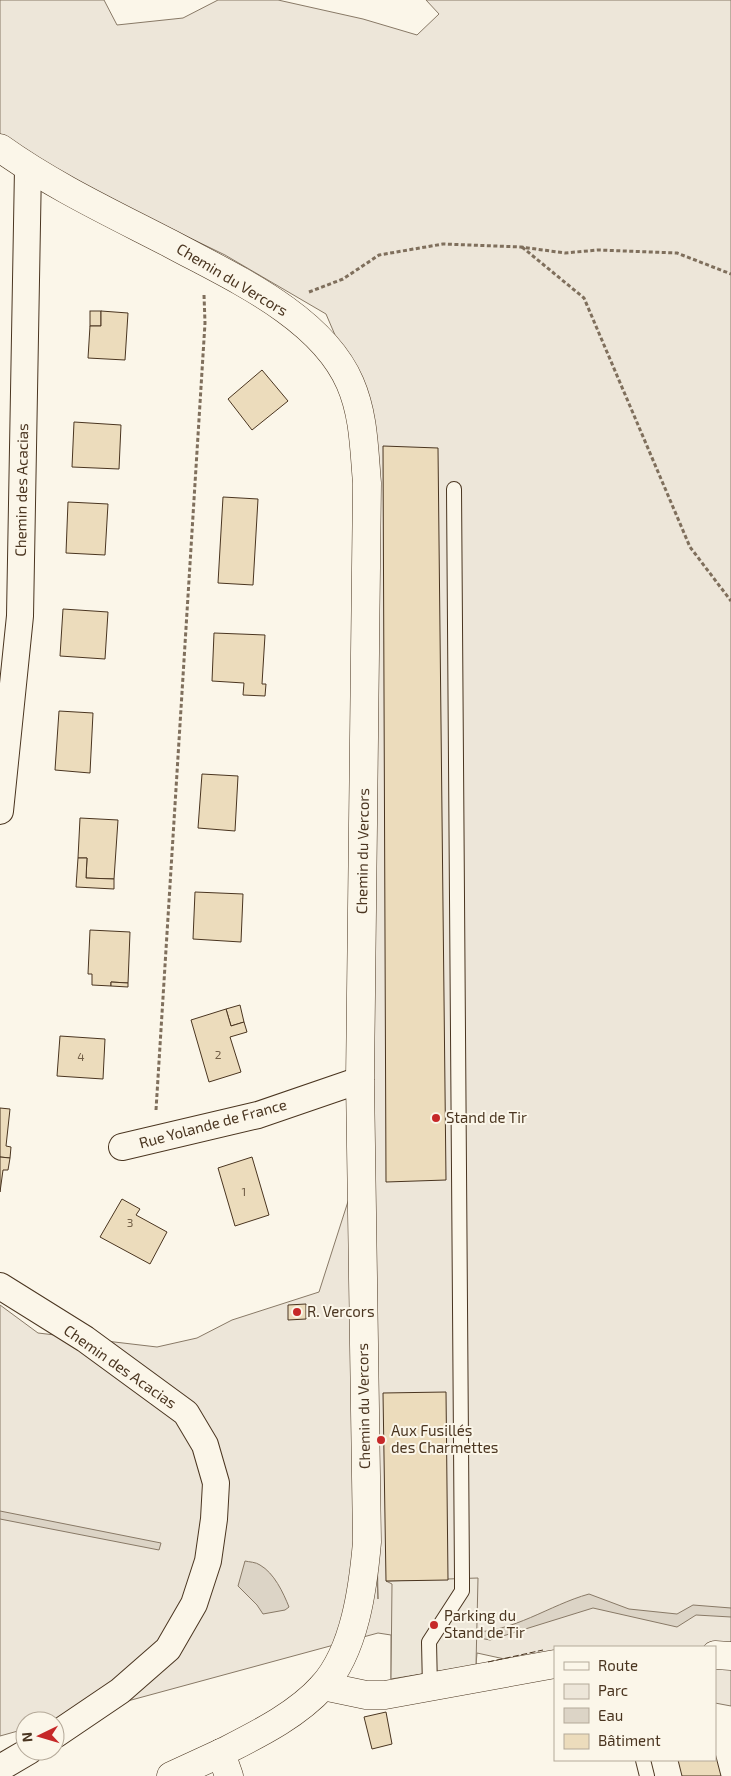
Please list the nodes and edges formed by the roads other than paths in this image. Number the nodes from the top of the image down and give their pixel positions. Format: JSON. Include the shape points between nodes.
{"nodes":[{"id":1,"x":0,"y":148,"type":"edge"},
{"id":2,"x":36,"y":173,"type":"junction"},
{"id":3,"x":454,"y":489,"type":"dead end"},
{"id":4,"x":0,"y":811,"type":"edge"},
{"id":5,"x":360,"y":1080,"type":"junction"},
{"id":6,"x":122,"y":1147,"type":"dead end"},
{"id":7,"x":0,"y":1286,"type":"edge"},
{"id":8,"x":716,"y":1656,"type":"edge"},
{"id":9,"x":731,"y":1656,"type":"edge"},
{"id":10,"x":554,"y":1664,"type":"edge"},
{"id":11,"x":323,"y":1686,"type":"junction"},
{"id":12,"x":430,"y":1688,"type":"junction"},
{"id":13,"x":65,"y":1728,"type":"edge"},
{"id":14,"x":15,"y":1759,"type":"edge"},
{"id":15,"x":643,"y":1761,"type":"edge"},
{"id":16,"x":225,"y":1764,"type":"edge"},
{"id":17,"x":0,"y":1768,"type":"edge"},
{"id":18,"x":184,"y":1774,"type":"edge"},
{"id":19,"x":647,"y":1776,"type":"edge"}],
"edges":[{"from":1,"to":2,"type":"street","name":"Chemin du Vercors"},
{"from":2,"to":4,"type":"street","name":"Chemin des Acacias","via":[[20,616]]},
{"from":2,"to":5,"type":"street","name":"Chemin du Vercors","via":[[279,305],[325,344],[350,382],[359,408],[367,483]]},
{"from":3,"to":12,"type":"lane","via":[[462,1590],[429,1642]]},
{"from":5,"to":6,"type":"street","name":"Rue Yolande de France","via":[[258,1115]]},
{"from":5,"to":11,"type":"street","name":"Chemin du Vercors","via":[[367,1542],[363,1589],[356,1618],[341,1655]]},
{"from":7,"to":13,"type":"street","name":"Chemin des Acacias","via":[[85,1339],[186,1413],[205,1445],[216,1482],[208,1561],[194,1604],[168,1649],[120,1691]]},
{"from":8,"to":9,"type":"street"},
{"from":10,"to":12,"type":"street"},
{"from":11,"to":12,"type":"street","via":[[366,1695]]},
{"from":11,"to":16,"type":"street","name":"Chemin du Vercors"},
{"from":14,"to":17,"type":"street"},
{"from":15,"to":19,"type":"lane"},
{"from":16,"to":18,"type":"street","name":"Chemin du Vercors"}]}
